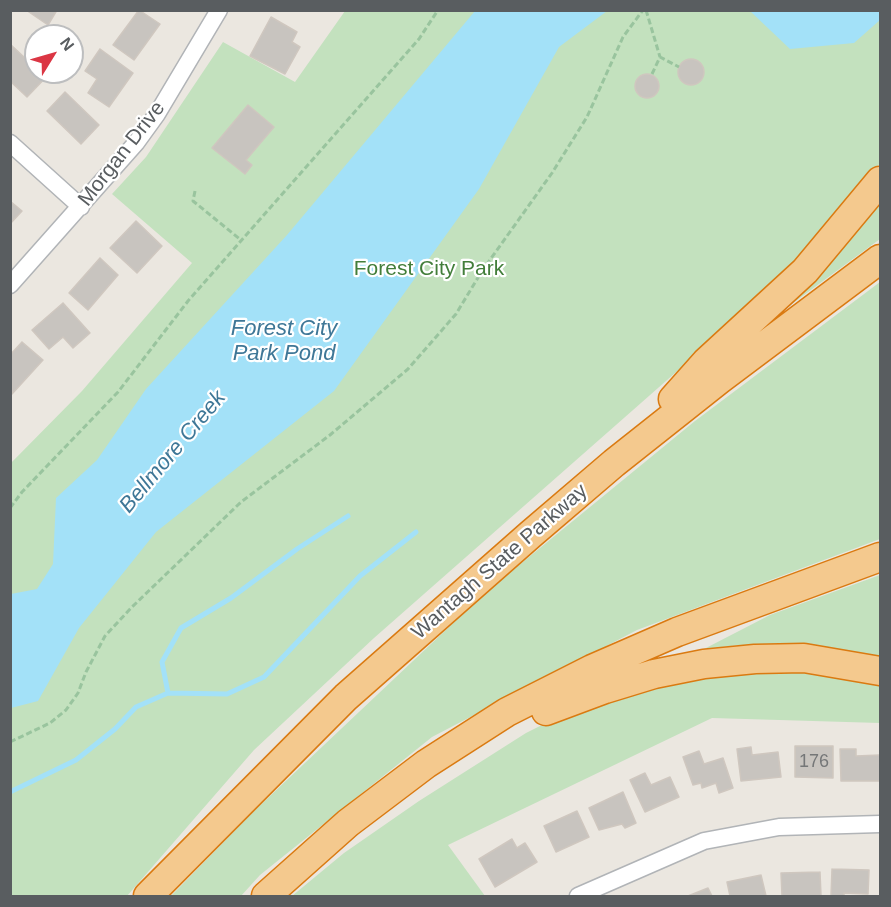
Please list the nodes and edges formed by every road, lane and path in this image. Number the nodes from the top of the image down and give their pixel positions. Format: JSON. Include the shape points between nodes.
{"nodes":[{"id":1,"x":219,"y":10,"type":"edge"},
{"id":2,"x":438,"y":10,"type":"edge"},
{"id":3,"x":645,"y":10,"type":"edge"},
{"id":4,"x":660,"y":57,"type":"junction"},
{"id":5,"x":679,"y":68,"type":"dead end"},
{"id":6,"x":652,"y":74,"type":"dead end"},
{"id":7,"x":10,"y":143,"type":"edge"},
{"id":8,"x":880,"y":181,"type":"edge"},
{"id":9,"x":195,"y":190,"type":"dead end"},
{"id":10,"x":81,"y":207,"type":"junction"},
{"id":11,"x":241,"y":240,"type":"junction"},
{"id":12,"x":880,"y":259,"type":"edge"},
{"id":13,"x":10,"y":285,"type":"edge"},
{"id":14,"x":614,"y":463,"type":"junction"},
{"id":15,"x":10,"y":508,"type":"edge"},
{"id":16,"x":880,"y":557,"type":"edge"},
{"id":17,"x":880,"y":671,"type":"edge"},
{"id":18,"x":10,"y":742,"type":"edge"},
{"id":19,"x":426,"y":764,"type":"junction"},
{"id":20,"x":880,"y":824,"type":"edge"},
{"id":21,"x":148,"y":897,"type":"edge"},
{"id":22,"x":266,"y":897,"type":"edge"},
{"id":23,"x":578,"y":897,"type":"edge"}],
"edges":[{"from":1,"to":10,"type":"street","name":"Morgan Drive","via":[[152,121]]},
{"from":2,"to":11,"type":"path","via":[[403,57]]},
{"from":3,"to":4,"type":"path"},
{"from":3,"to":18,"type":"path","via":[[623,37],[587,117],[456,314],[408,369],[330,435],[241,502],[131,608],[105,636],[66,710],[50,723]]},
{"from":4,"to":5,"type":"path"},
{"from":4,"to":6,"type":"path"},
{"from":7,"to":10,"type":"street"},
{"from":8,"to":14,"type":"highway","via":[[805,271],[706,362]]},
{"from":9,"to":11,"type":"path","via":[[193,201]]},
{"from":10,"to":13,"type":"street","name":"Morgan Drive"},
{"from":11,"to":15,"type":"path","via":[[118,392]]},
{"from":12,"to":14,"type":"highway","name":"Wantagh State Parkway"},
{"from":14,"to":21,"type":"highway","name":"Wantagh State Parkway","via":[[346,697]]},
{"from":16,"to":19,"type":"highway","via":[[678,632],[592,669],[507,712]]},
{"from":17,"to":19,"type":"highway","via":[[804,658],[755,659],[654,674],[515,723]]},
{"from":19,"to":22,"type":"highway","via":[[348,823]]},
{"from":20,"to":23,"type":"street","via":[[779,827],[705,841]]}]}
